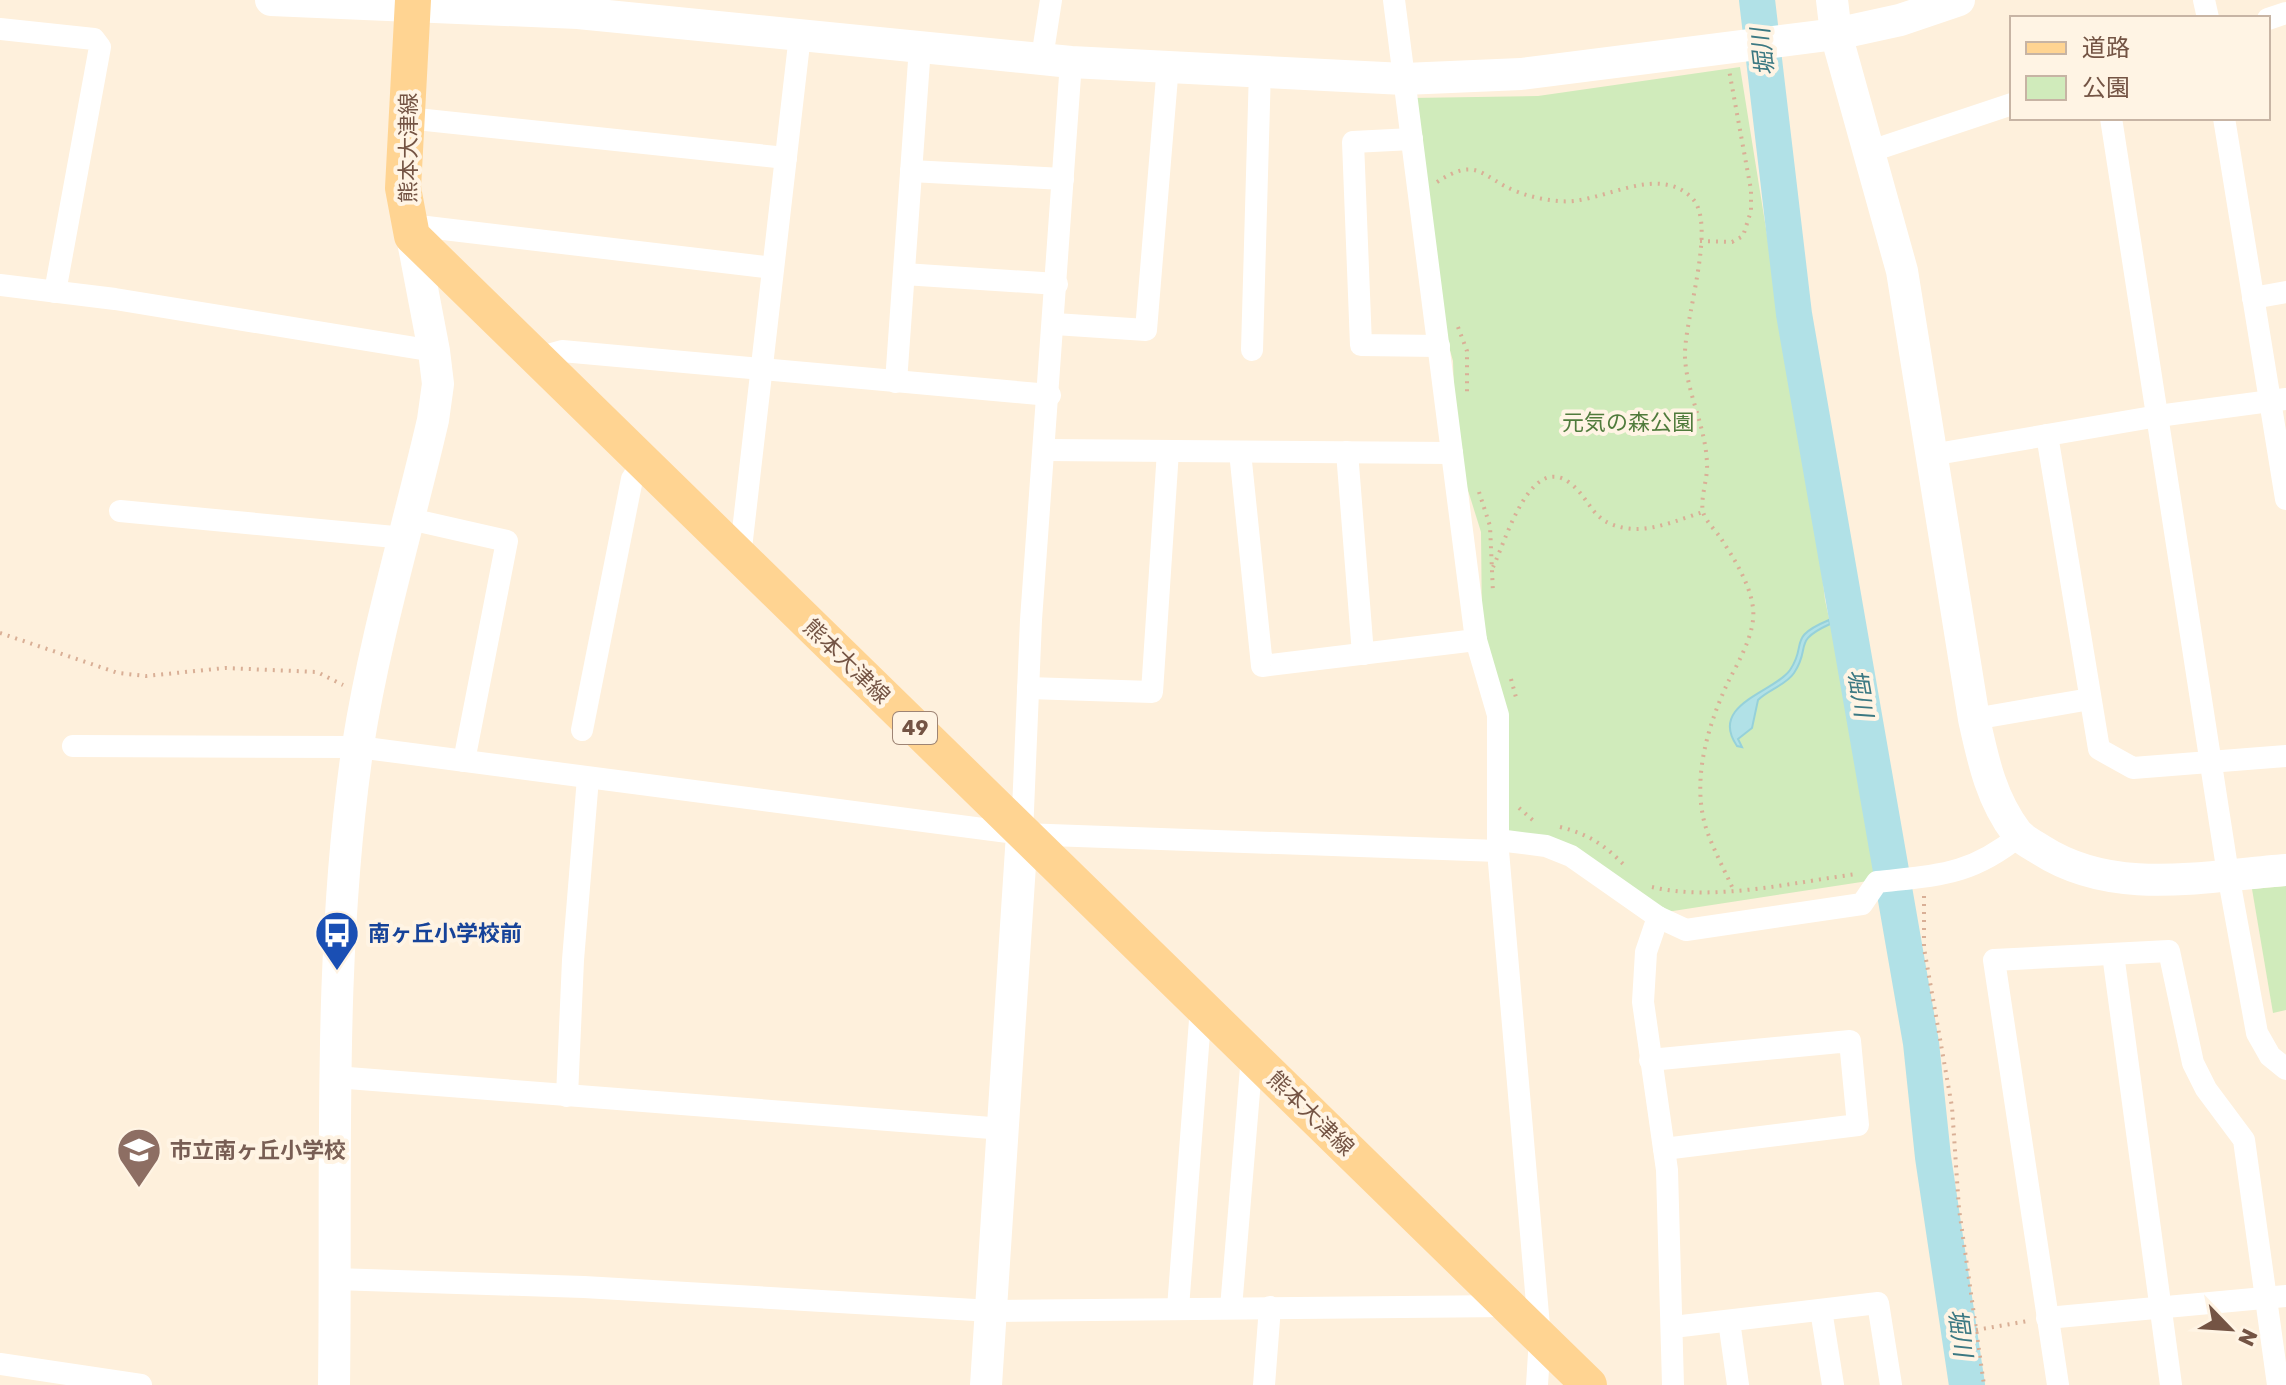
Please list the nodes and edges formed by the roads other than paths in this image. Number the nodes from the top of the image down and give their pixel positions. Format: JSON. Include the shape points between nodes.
{"nodes":[{"id":1,"x":271,"y":0,"type":"edge"},
{"id":2,"x":1051,"y":0,"type":"edge"},
{"id":3,"x":1394,"y":0,"type":"edge"},
{"id":4,"x":1832,"y":0,"type":"edge"},
{"id":5,"x":1959,"y":0,"type":"edge"},
{"id":6,"x":413,"y":4,"type":"edge"},
{"id":7,"x":0,"y":29,"type":"edge"},
{"id":8,"x":1836,"y":34,"type":"junction"},
{"id":9,"x":800,"y":35,"type":"junction"},
{"id":10,"x":920,"y":47,"type":"junction"},
{"id":11,"x":1057,"y":60,"type":"junction"},
{"id":12,"x":1168,"y":65,"type":"junction"},
{"id":13,"x":1260,"y":69,"type":"junction"},
{"id":14,"x":1404,"y":79,"type":"junction"},
{"id":15,"x":2010,"y":105,"type":"edge"},
{"id":16,"x":407,"y":118,"type":"junction"},
{"id":17,"x":2111,"y":120,"type":"edge"},
{"id":18,"x":2224,"y":120,"type":"edge"},
{"id":19,"x":1412,"y":139,"type":"junction"},
{"id":20,"x":1871,"y":151,"type":"junction"},
{"id":21,"x":786,"y":158,"type":"junction"},
{"id":22,"x":911,"y":171,"type":"junction"},
{"id":23,"x":1063,"y":179,"type":"junction"},
{"id":24,"x":411,"y":231,"type":"junction"},
{"id":25,"x":773,"y":268,"type":"junction"},
{"id":26,"x":904,"y":274,"type":"junction"},
{"id":27,"x":1057,"y":284,"type":"junction"},
{"id":28,"x":0,"y":285,"type":"edge"},
{"id":29,"x":55,"y":292,"type":"junction"},
{"id":30,"x":2286,"y":292,"type":"edge"},
{"id":31,"x":2253,"y":298,"type":"junction"},
{"id":32,"x":1055,"y":324,"type":"junction"},
{"id":33,"x":1439,"y":346,"type":"junction"},
{"id":34,"x":1252,"y":350,"type":"dead end"},
{"id":35,"x":434,"y":351,"type":"junction"},
{"id":36,"x":537,"y":358,"type":"junction"},
{"id":37,"x":762,"y":370,"type":"junction"},
{"id":38,"x":896,"y":382,"type":"junction"},
{"id":39,"x":1050,"y":395,"type":"junction"},
{"id":40,"x":2278,"y":400,"type":"edge"},
{"id":41,"x":2158,"y":416,"type":"junction"},
{"id":42,"x":2047,"y":435,"type":"junction"},
{"id":43,"x":1045,"y":450,"type":"junction"},
{"id":44,"x":1168,"y":451,"type":"junction"},
{"id":45,"x":1240,"y":452,"type":"junction"},
{"id":46,"x":1347,"y":452,"type":"junction"},
{"id":47,"x":1452,"y":453,"type":"junction"},
{"id":48,"x":1931,"y":455,"type":"junction"},
{"id":49,"x":643,"y":462,"type":"junction"},
{"id":50,"x":2286,"y":499,"type":"edge"},
{"id":51,"x":120,"y":511,"type":"dead end"},
{"id":52,"x":407,"y":529,"type":"junction"},
{"id":53,"x":740,"y":557,"type":"junction"},
{"id":54,"x":1476,"y":640,"type":"junction"},
{"id":55,"x":1363,"y":654,"type":"junction"},
{"id":56,"x":1028,"y":688,"type":"junction"},
{"id":57,"x":2090,"y":699,"type":"junction"},
{"id":58,"x":1974,"y":719,"type":"junction"},
{"id":59,"x":582,"y":730,"type":"dead end"},
{"id":60,"x":73,"y":746,"type":"dead end"},
{"id":61,"x":358,"y":747,"type":"junction"},
{"id":62,"x":2286,"y":756,"type":"edge"},
{"id":63,"x":464,"y":761,"type":"junction"},
{"id":64,"x":2213,"y":763,"type":"junction"},
{"id":65,"x":588,"y":778,"type":"junction"},
{"id":66,"x":1022,"y":834,"type":"junction"},
{"id":67,"x":2019,"y":836,"type":"junction"},
{"id":68,"x":1498,"y":846,"type":"junction"},
{"id":69,"x":2286,"y":870,"type":"edge"},
{"id":70,"x":2228,"y":874,"type":"junction"},
{"id":71,"x":1658,"y":917,"type":"junction"},
{"id":72,"x":2113,"y":954,"type":"junction"},
{"id":73,"x":1201,"y":1007,"type":"junction"},
{"id":74,"x":1252,"y":1056,"type":"junction"},
{"id":75,"x":1650,"y":1060,"type":"junction"},
{"id":76,"x":2286,"y":1069,"type":"edge"},
{"id":77,"x":335,"y":1077,"type":"junction"},
{"id":78,"x":567,"y":1096,"type":"junction"},
{"id":79,"x":1004,"y":1129,"type":"junction"},
{"id":80,"x":1664,"y":1149,"type":"junction"},
{"id":81,"x":335,"y":1279,"type":"junction"},
{"id":82,"x":2277,"y":1297,"type":"edge"},
{"id":83,"x":1510,"y":1306,"type":"junction"},
{"id":84,"x":1270,"y":1307,"type":"junction"},
{"id":85,"x":2161,"y":1307,"type":"junction"},
{"id":86,"x":1178,"y":1308,"type":"junction"},
{"id":87,"x":1231,"y":1308,"type":"junction"},
{"id":88,"x":1821,"y":1310,"type":"junction"},
{"id":89,"x":992,"y":1311,"type":"junction"},
{"id":90,"x":2047,"y":1318,"type":"junction"},
{"id":91,"x":1729,"y":1321,"type":"junction"},
{"id":92,"x":1673,"y":1327,"type":"junction"},
{"id":93,"x":1540,"y":1338,"type":"junction"},
{"id":94,"x":0,"y":1364,"type":"edge"},
{"id":95,"x":141,"y":1385,"type":"edge"},
{"id":96,"x":334,"y":1385,"type":"edge"},
{"id":97,"x":986,"y":1385,"type":"edge"},
{"id":98,"x":1264,"y":1385,"type":"edge"},
{"id":99,"x":1537,"y":1385,"type":"edge"},
{"id":100,"x":1589,"y":1385,"type":"edge"},
{"id":101,"x":1673,"y":1385,"type":"edge"},
{"id":102,"x":1738,"y":1385,"type":"edge"},
{"id":103,"x":1833,"y":1385,"type":"edge"},
{"id":104,"x":1891,"y":1385,"type":"edge"},
{"id":105,"x":2058,"y":1385,"type":"edge"},
{"id":106,"x":2171,"y":1385,"type":"edge"},
{"id":107,"x":2278,"y":1385,"type":"edge"}],
"edges":[{"from":1,"to":6,"type":"street"},
{"from":2,"to":11,"type":"street"},
{"from":3,"to":14,"type":"street"},
{"from":4,"to":8,"type":"street"},
{"from":5,"to":8,"type":"street"},
{"from":6,"to":9,"type":"street","via":[[578,13]]},
{"from":6,"to":16,"type":"main road","name":"熊本大津線"},
{"from":7,"to":29,"type":"street","via":[[94,39],[100,47]]},
{"from":8,"to":14,"type":"street","via":[[1521,74]]},
{"from":8,"to":20,"type":"street"},
{"from":9,"to":10,"type":"street"},
{"from":9,"to":21,"type":"street"},
{"from":10,"to":11,"type":"street"},
{"from":10,"to":22,"type":"street"},
{"from":11,"to":12,"type":"street"},
{"from":11,"to":23,"type":"street"},
{"from":12,"to":13,"type":"street"},
{"from":12,"to":32,"type":"street","via":[[1146,330]]},
{"from":13,"to":14,"type":"street"},
{"from":13,"to":34,"type":"street"},
{"from":14,"to":19,"type":"street"},
{"from":15,"to":20,"type":"street"},
{"from":16,"to":21,"type":"street"},
{"from":16,"to":24,"type":"main road","name":"熊本大津線","via":[[403,188]]},
{"from":17,"to":41,"type":"street"},
{"from":18,"to":31,"type":"street"},
{"from":19,"to":33,"type":"street"},
{"from":19,"to":33,"type":"street","via":[[1353,142],[1361,345]]},
{"from":20,"to":48,"type":"street","via":[[1902,271]]},
{"from":21,"to":25,"type":"street"},
{"from":22,"to":23,"type":"street"},
{"from":22,"to":26,"type":"street"},
{"from":23,"to":27,"type":"street"},
{"from":24,"to":25,"type":"street"},
{"from":24,"to":35,"type":"street"},
{"from":24,"to":36,"type":"main road","name":"熊本大津線","number":"49"},
{"from":25,"to":37,"type":"street"},
{"from":26,"to":27,"type":"street"},
{"from":26,"to":38,"type":"street"},
{"from":27,"to":32,"type":"street"},
{"from":28,"to":29,"type":"street"},
{"from":29,"to":35,"type":"street"},
{"from":30,"to":31,"type":"street"},
{"from":31,"to":40,"type":"street"},
{"from":32,"to":39,"type":"street"},
{"from":33,"to":47,"type":"street"},
{"from":35,"to":52,"type":"street","via":[[438,384],[433,420]]},
{"from":36,"to":37,"type":"street","via":[[562,351]]},
{"from":36,"to":49,"type":"main road","name":"熊本大津線","number":"49"},
{"from":37,"to":38,"type":"street"},
{"from":37,"to":53,"type":"street"},
{"from":38,"to":39,"type":"street"},
{"from":39,"to":43,"type":"street"},
{"from":40,"to":41,"type":"street"},
{"from":40,"to":50,"type":"street"},
{"from":41,"to":42,"type":"street"},
{"from":41,"to":64,"type":"street"},
{"from":42,"to":48,"type":"street"},
{"from":42,"to":57,"type":"street"},
{"from":43,"to":44,"type":"street"},
{"from":43,"to":56,"type":"street"},
{"from":44,"to":45,"type":"street"},
{"from":44,"to":56,"type":"street","via":[[1152,692]]},
{"from":45,"to":46,"type":"street"},
{"from":45,"to":55,"type":"street","via":[[1262,666]]},
{"from":46,"to":47,"type":"street"},
{"from":46,"to":55,"type":"street"},
{"from":47,"to":54,"type":"street"},
{"from":48,"to":58,"type":"street"},
{"from":49,"to":53,"type":"main road","name":"熊本大津線","number":"49"},
{"from":49,"to":59,"type":"street","via":[[632,479]]},
{"from":51,"to":52,"type":"street"},
{"from":52,"to":61,"type":"street"},
{"from":52,"to":63,"type":"street","via":[[507,541]]},
{"from":53,"to":66,"type":"main road","name":"熊本大津線","number":"49"},
{"from":54,"to":55,"type":"street"},
{"from":54,"to":68,"type":"street","via":[[1498,715]]},
{"from":56,"to":66,"type":"street"},
{"from":57,"to":58,"type":"street"},
{"from":57,"to":64,"type":"street","via":[[2099,749],[2133,768]]},
{"from":58,"to":67,"type":"street","via":[[1987,778]]},
{"from":60,"to":61,"type":"street"},
{"from":61,"to":63,"type":"street"},
{"from":61,"to":77,"type":"street","via":[[337,972]]},
{"from":62,"to":64,"type":"street"},
{"from":63,"to":65,"type":"street"},
{"from":64,"to":70,"type":"street"},
{"from":65,"to":66,"type":"street"},
{"from":65,"to":78,"type":"street"},
{"from":66,"to":68,"type":"street"},
{"from":66,"to":73,"type":"main road","name":"熊本大津線","number":"49"},
{"from":66,"to":79,"type":"street"},
{"from":67,"to":70,"type":"street","via":[[2084,873],[2113,879]]},
{"from":67,"to":71,"type":"street","via":[[1962,872],[1877,882],[1862,904],[1686,930]]},
{"from":68,"to":71,"type":"street","via":[[1546,846],[1571,856]]},
{"from":68,"to":93,"type":"street"},
{"from":69,"to":70,"type":"street"},
{"from":70,"to":76,"type":"street","via":[[2257,1033],[2270,1056]]},
{"from":71,"to":75,"type":"street","via":[[1646,952],[1643,1002]]},
{"from":72,"to":82,"type":"street","via":[[2169,951],[2193,1063],[2244,1140]]},
{"from":72,"to":85,"type":"street"},
{"from":72,"to":90,"type":"street","via":[[1994,960]]},
{"from":73,"to":74,"type":"main road","name":"熊本大津線","number":"49"},
{"from":73,"to":86,"type":"street"},
{"from":74,"to":83,"type":"main road","name":"熊本大津線","number":"49"},
{"from":74,"to":87,"type":"street"},
{"from":75,"to":80,"type":"street"},
{"from":75,"to":80,"type":"street","via":[[1850,1041],[1858,1125]]},
{"from":77,"to":78,"type":"street"},
{"from":77,"to":81,"type":"street"},
{"from":78,"to":79,"type":"street"},
{"from":79,"to":89,"type":"street"},
{"from":80,"to":92,"type":"street"},
{"from":81,"to":89,"type":"street","via":[[584,1287]]},
{"from":81,"to":96,"type":"street"},
{"from":82,"to":85,"type":"street"},
{"from":82,"to":107,"type":"street"},
{"from":83,"to":84,"type":"street"},
{"from":83,"to":93,"type":"main road","name":"熊本大津線","number":"49"},
{"from":84,"to":87,"type":"street"},
{"from":84,"to":98,"type":"street"},
{"from":85,"to":90,"type":"street"},
{"from":85,"to":106,"type":"street"},
{"from":86,"to":87,"type":"street"},
{"from":86,"to":89,"type":"street"},
{"from":88,"to":91,"type":"street"},
{"from":88,"to":103,"type":"street"},
{"from":88,"to":104,"type":"street","via":[[1878,1303]]},
{"from":89,"to":97,"type":"street"},
{"from":90,"to":105,"type":"street"},
{"from":91,"to":92,"type":"street"},
{"from":91,"to":102,"type":"street"},
{"from":92,"to":101,"type":"street"},
{"from":93,"to":99,"type":"street"},
{"from":93,"to":100,"type":"main road","name":"熊本大津線","number":"49"},
{"from":94,"to":95,"type":"street"}]}
